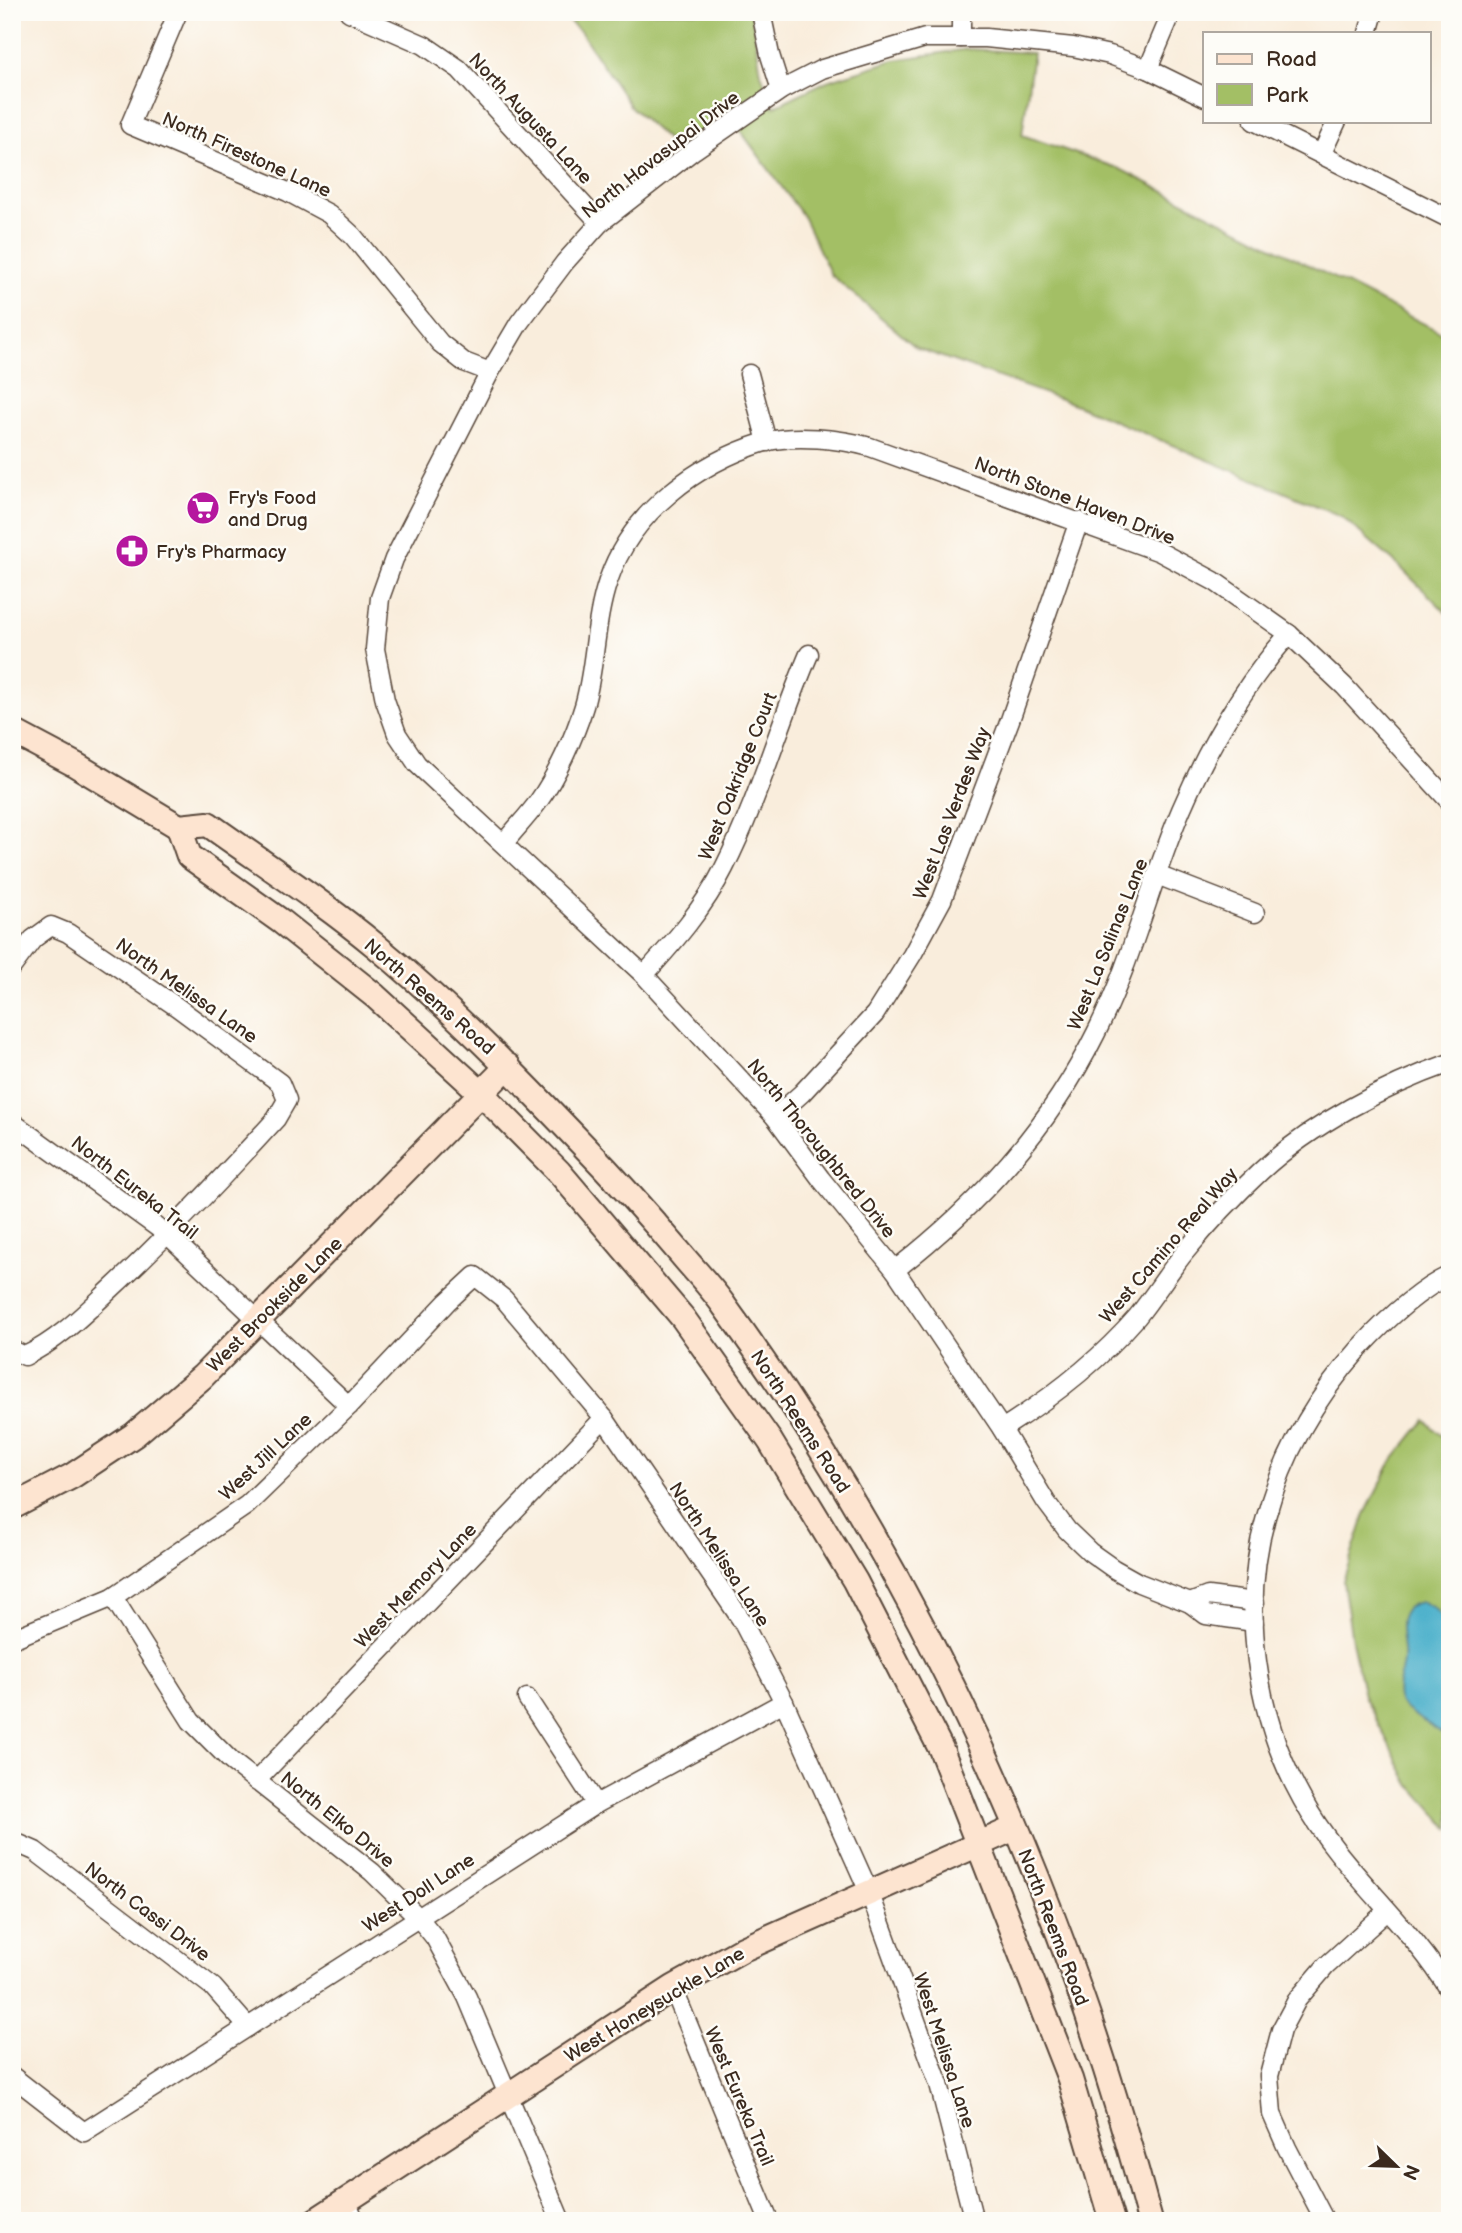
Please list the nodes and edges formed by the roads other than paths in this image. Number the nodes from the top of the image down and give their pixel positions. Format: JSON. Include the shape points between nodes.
{"nodes":[{"id":1,"x":178,"y":12,"type":"edge"},
{"id":2,"x":349,"y":12,"type":"edge"},
{"id":3,"x":761,"y":12,"type":"edge"},
{"id":4,"x":961,"y":12,"type":"edge"},
{"id":5,"x":1172,"y":12,"type":"edge"},
{"id":6,"x":1374,"y":12,"type":"edge"},
{"id":7,"x":1368,"y":32,"type":"edge"},
{"id":8,"x":961,"y":38,"type":"junction"},
{"id":9,"x":1148,"y":69,"type":"junction"},
{"id":10,"x":781,"y":90,"type":"junction"},
{"id":11,"x":1203,"y":96,"type":"edge"},
{"id":12,"x":1256,"y":122,"type":"edge"},
{"id":13,"x":1337,"y":122,"type":"edge"},
{"id":14,"x":1322,"y":153,"type":"junction"},
{"id":15,"x":1450,"y":219,"type":"edge"},
{"id":16,"x":600,"y":223,"type":"junction"},
{"id":17,"x":490,"y":372,"type":"junction"},
{"id":18,"x":749,"y":374,"type":"dead end"},
{"id":19,"x":767,"y":442,"type":"junction"},
{"id":20,"x":1079,"y":522,"type":"junction"},
{"id":21,"x":1289,"y":634,"type":"junction"},
{"id":22,"x":375,"y":649,"type":"joint"},
{"id":23,"x":809,"y":654,"type":"dead end"},
{"id":24,"x":12,"y":731,"type":"edge"},
{"id":25,"x":1450,"y":802,"type":"edge"},
{"id":26,"x":179,"y":827,"type":"junction"},
{"id":27,"x":504,"y":843,"type":"junction"},
{"id":28,"x":1157,"y":875,"type":"junction"},
{"id":29,"x":1255,"y":913,"type":"dead end"},
{"id":30,"x":12,"y":967,"type":"edge"},
{"id":31,"x":644,"y":975,"type":"junction"},
{"id":32,"x":1450,"y":1063,"type":"edge"},
{"id":33,"x":508,"y":1066,"type":"junction"},
{"id":34,"x":481,"y":1093,"type":"junction"},
{"id":35,"x":775,"y":1117,"type":"junction"},
{"id":36,"x":12,"y":1122,"type":"edge"},
{"id":37,"x":168,"y":1236,"type":"junction"},
{"id":38,"x":895,"y":1270,"type":"junction"},
{"id":39,"x":1450,"y":1275,"type":"edge"},
{"id":40,"x":475,"y":1276,"type":"joint"},
{"id":41,"x":259,"y":1321,"type":"junction"},
{"id":42,"x":19,"y":1353,"type":"edge"},
{"id":43,"x":349,"y":1406,"type":"junction"},
{"id":44,"x":604,"y":1418,"type":"junction"},
{"id":45,"x":1002,"y":1429,"type":"junction"},
{"id":46,"x":12,"y":1507,"type":"edge"},
{"id":47,"x":113,"y":1597,"type":"junction"},
{"id":48,"x":1255,"y":1602,"type":"junction"},
{"id":49,"x":1190,"y":1603,"type":"junction"},
{"id":50,"x":1254,"y":1622,"type":"junction"},
{"id":51,"x":12,"y":1639,"type":"edge"},
{"id":52,"x":527,"y":1698,"type":"dead end"},
{"id":53,"x":784,"y":1702,"type":"junction"},
{"id":54,"x":256,"y":1780,"type":"junction"},
{"id":55,"x":596,"y":1804,"type":"junction"},
{"id":56,"x":1016,"y":1828,"type":"junction"},
{"id":57,"x":12,"y":1841,"type":"edge"},
{"id":58,"x":980,"y":1845,"type":"junction"},
{"id":59,"x":870,"y":1894,"type":"junction"},
{"id":60,"x":1387,"y":1911,"type":"junction"},
{"id":61,"x":418,"y":1916,"type":"junction"},
{"id":62,"x":673,"y":1988,"type":"junction"},
{"id":63,"x":1450,"y":1991,"type":"edge"},
{"id":64,"x":248,"y":2027,"type":"junction"},
{"id":65,"x":12,"y":2076,"type":"edge"},
{"id":66,"x":508,"y":2094,"type":"junction"},
{"id":67,"x":350,"y":2211,"type":"edge"},
{"id":68,"x":315,"y":2221,"type":"edge"},
{"id":69,"x":561,"y":2221,"type":"edge"},
{"id":70,"x":769,"y":2221,"type":"edge"},
{"id":71,"x":974,"y":2221,"type":"edge"},
{"id":72,"x":1112,"y":2221,"type":"edge"},
{"id":73,"x":1150,"y":2221,"type":"edge"},
{"id":74,"x":1325,"y":2221,"type":"edge"}],
"edges":[{"from":1,"to":17,"type":"street","name":"North Firestone Lane","via":[[130,125],[329,214],[353,236],[440,343],[464,362]]},
{"from":2,"to":16,"type":"street","name":"North Augusta Lane","via":[[424,45],[459,69]]},
{"from":3,"to":10,"type":"street"},
{"from":4,"to":8,"type":"street"},
{"from":5,"to":9,"type":"street"},
{"from":6,"to":7,"type":"street"},
{"from":8,"to":9,"type":"street","name":"North Havasupai Drive","via":[[1073,47]]},
{"from":8,"to":10,"type":"street","name":"North Havasupai Drive","via":[[925,38],[872,53],[822,69]]},
{"from":9,"to":11,"type":"street","name":"North Havasupai Drive"},
{"from":10,"to":16,"type":"street","name":"North Havasupai Drive"},
{"from":12,"to":14,"type":"street"},
{"from":13,"to":14,"type":"street"},
{"from":14,"to":15,"type":"street"},
{"from":16,"to":17,"type":"street","name":"North Havasupai Drive","via":[[519,324]]},
{"from":17,"to":22,"type":"street","name":"North Havasupai Drive","via":[[394,559],[380,598]]},
{"from":18,"to":19,"type":"street"},
{"from":19,"to":20,"type":"street","name":"North Stone Haven Drive","via":[[847,441]]},
{"from":19,"to":27,"type":"street","name":"North Stone Haven Drive","via":[[688,478],[629,536],[608,579],[599,612],[584,706],[539,802]]},
{"from":20,"to":21,"type":"street","name":"North Stone Haven Drive","via":[[1193,569]]},
{"from":20,"to":35,"type":"street","name":"West Las Verdes Way","via":[[942,900],[875,1014]]},
{"from":21,"to":25,"type":"street","name":"North Stone Haven Drive","via":[[1344,686]]},
{"from":21,"to":28,"type":"street","name":"West La Salinas Lane","via":[[1262,666],[1209,752]]},
{"from":22,"to":27,"type":"street","name":"North Thoroughbred Drive","via":[[397,734],[417,764]]},
{"from":23,"to":31,"type":"street","name":"West Oakridge Court","via":[[723,869],[683,931]]},
{"from":24,"to":26,"type":"main road"},
{"from":26,"to":33,"type":"main road","name":"North Reems Road","via":[[208,824],[258,859],[373,943]]},
{"from":26,"to":34,"type":"main road","name":"North Reems Road","via":[[188,856],[323,954]]},
{"from":27,"to":31,"type":"street","name":"North Thoroughbred Drive"},
{"from":28,"to":29,"type":"street"},
{"from":28,"to":38,"type":"street","name":"West La Salinas Lane","via":[[1096,1033],[1047,1115],[980,1196]]},
{"from":30,"to":37,"type":"street","name":"North Melissa Lane","via":[[33,939],[51,926],[68,933],[280,1083],[287,1100],[276,1119]]},
{"from":31,"to":35,"type":"street","name":"North Thoroughbred Drive"},
{"from":32,"to":45,"type":"street","name":"West Camino Real Way","via":[[1408,1078],[1318,1127],[1262,1169],[1184,1253],[1137,1317],[1091,1363]]},
{"from":33,"to":34,"type":"main road","name":"West Brookside Lane"},
{"from":33,"to":56,"type":"main road","name":"North Reems Road","via":[[626,1190],[724,1304],[843,1481],[928,1634]]},
{"from":34,"to":41,"type":"main road","name":"West Brookside Lane"},
{"from":34,"to":58,"type":"main road","name":"North Reems Road","via":[[559,1172],[683,1318],[770,1441],[855,1581],[941,1749]]},
{"from":35,"to":38,"type":"street","name":"North Thoroughbred Drive"},
{"from":36,"to":37,"type":"street","name":"North Eureka Trail"},
{"from":37,"to":41,"type":"street","name":"North Eureka Trail"},
{"from":37,"to":42,"type":"street","via":[[69,1328],[42,1348]]},
{"from":38,"to":45,"type":"street","name":"North Thoroughbred Drive"},
{"from":39,"to":48,"type":"street","via":[[1405,1305],[1372,1336],[1313,1408],[1266,1517]]},
{"from":40,"to":43,"type":"street","name":"West Jill Lane"},
{"from":40,"to":44,"type":"street","name":"North Melissa Lane","via":[[504,1299]]},
{"from":41,"to":43,"type":"street","name":"North Eureka Trail"},
{"from":41,"to":46,"type":"main road","name":"West Brookside Lane","via":[[134,1435],[72,1476]]},
{"from":43,"to":47,"type":"street","name":"West Jill Lane","via":[[247,1505]]},
{"from":44,"to":53,"type":"street","name":"North Melissa Lane","via":[[741,1619]]},
{"from":44,"to":54,"type":"street","name":"West Memory Lane"},
{"from":45,"to":49,"type":"street","name":"North Thoroughbred Drive","via":[[1046,1502],[1090,1552],[1139,1583]]},
{"from":47,"to":51,"type":"street","name":"West Jill Lane"},
{"from":47,"to":54,"type":"street","name":"North Elko Drive","via":[[191,1721]]},
{"from":48,"to":49,"type":"street","name":"North Thoroughbred Drive","via":[[1208,1596]]},
{"from":48,"to":50,"type":"street"},
{"from":49,"to":50,"type":"street","name":"North Thoroughbred Drive","via":[[1206,1615]]},
{"from":50,"to":60,"type":"street","via":[[1263,1697],[1301,1797],[1342,1858]]},
{"from":52,"to":55,"type":"street"},
{"from":53,"to":55,"type":"street","name":"West Doll Lane"},
{"from":53,"to":59,"type":"street","name":"North Melissa Lane"},
{"from":54,"to":61,"type":"street","name":"North Elko Drive","via":[[372,1872]]},
{"from":55,"to":61,"type":"street","name":"West Doll Lane"},
{"from":56,"to":58,"type":"main road","name":"West Honeysuckle Lane"},
{"from":56,"to":73,"type":"main road","name":"North Reems Road","via":[[1061,1938],[1125,2125]]},
{"from":57,"to":64,"type":"street","name":"North Cassi Drive","via":[[35,1851],[213,1987]]},
{"from":58,"to":59,"type":"main road","name":"West Honeysuckle Lane"},
{"from":58,"to":72,"type":"main road","name":"North Reems Road","via":[[1070,2079]]},
{"from":59,"to":62,"type":"main road","name":"West Honeysuckle Lane","via":[[743,1949]]},
{"from":59,"to":71,"type":"street","name":"West Melissa Lane","via":[[939,2084]]},
{"from":60,"to":63,"type":"street","via":[[1435,1965]]},
{"from":60,"to":74,"type":"street","via":[[1326,1966],[1297,2000],[1281,2030],[1269,2076],[1272,2114]]},
{"from":61,"to":64,"type":"street","name":"West Doll Lane"},
{"from":61,"to":66,"type":"street","name":"North Elko Drive","via":[[467,1997]]},
{"from":62,"to":66,"type":"main road","name":"West Honeysuckle Lane"},
{"from":62,"to":70,"type":"street","name":"West Eureka Trail"},
{"from":64,"to":65,"type":"street","name":"West Doll Lane","via":[[84,2132]]},
{"from":66,"to":67,"type":"main road","name":"West Honeysuckle Lane"},
{"from":66,"to":69,"type":"street","name":"North Elko Drive"},
{"from":67,"to":68,"type":"main road","name":"West Honeysuckle Lane"}]}
